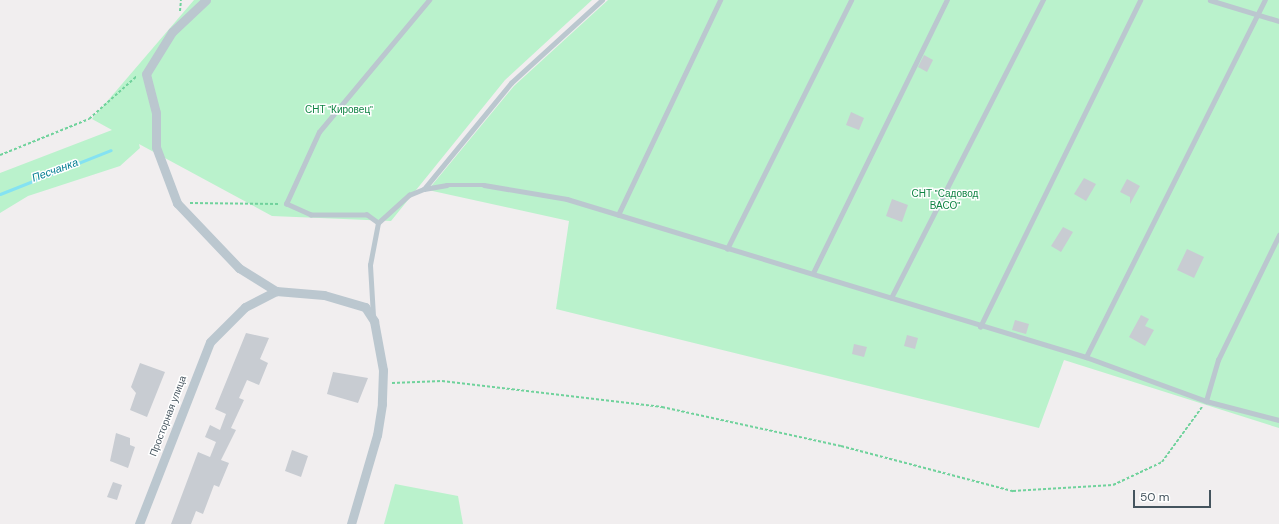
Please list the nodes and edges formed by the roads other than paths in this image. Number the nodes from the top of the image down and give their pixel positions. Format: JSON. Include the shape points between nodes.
{"nodes":[{"id":1,"x":206,"y":0,"type":"edge"},
{"id":2,"x":429,"y":0,"type":"edge"},
{"id":3,"x":602,"y":0,"type":"edge"},
{"id":4,"x":720,"y":0,"type":"edge"},
{"id":5,"x":851,"y":0,"type":"edge"},
{"id":6,"x":947,"y":0,"type":"edge"},
{"id":7,"x":1043,"y":0,"type":"edge"},
{"id":8,"x":1140,"y":0,"type":"edge"},
{"id":9,"x":1210,"y":0,"type":"edge"},
{"id":10,"x":1266,"y":0,"type":"edge"},
{"id":11,"x":1258,"y":15,"type":"junction"},
{"id":12,"x":1279,"y":21,"type":"edge"},
{"id":13,"x":424,"y":189,"type":"junction"},
{"id":14,"x":618,"y":215,"type":"junction"},
{"id":15,"x":378,"y":223,"type":"junction"},
{"id":16,"x":1279,"y":235,"type":"edge"},
{"id":17,"x":727,"y":249,"type":"junction"},
{"id":18,"x":812,"y":273,"type":"junction"},
{"id":19,"x":276,"y":292,"type":"junction"},
{"id":20,"x":891,"y":298,"type":"junction"},
{"id":21,"x":374,"y":322,"type":"junction"},
{"id":22,"x":980,"y":327,"type":"junction"},
{"id":23,"x":1086,"y":357,"type":"junction"},
{"id":24,"x":1206,"y":401,"type":"junction"},
{"id":25,"x":1279,"y":420,"type":"edge"},
{"id":26,"x":139,"y":524,"type":"edge"},
{"id":27,"x":351,"y":524,"type":"edge"}],
"edges":[{"from":1,"to":19,"type":"street","via":[[172,32],[146,74],[156,113],[156,147],[177,203],[239,268]]},
{"from":2,"to":15,"type":"lane","via":[[319,132],[286,204],[310,215],[367,215]]},
{"from":3,"to":13,"type":"lane","via":[[511,83]]},
{"from":4,"to":14,"type":"lane"},
{"from":5,"to":17,"type":"lane"},
{"from":6,"to":18,"type":"lane"},
{"from":7,"to":20,"type":"lane"},
{"from":8,"to":22,"type":"lane"},
{"from":9,"to":11,"type":"lane"},
{"from":10,"to":11,"type":"lane"},
{"from":11,"to":12,"type":"lane"},
{"from":11,"to":23,"type":"lane"},
{"from":13,"to":14,"type":"lane","via":[[448,184],[484,185],[542,193]]},
{"from":13,"to":15,"type":"lane","via":[[409,194]]},
{"from":14,"to":17,"type":"lane"},
{"from":15,"to":21,"type":"lane","via":[[370,265]]},
{"from":16,"to":24,"type":"lane","via":[[1218,360]]},
{"from":17,"to":18,"type":"lane"},
{"from":18,"to":20,"type":"lane"},
{"from":19,"to":21,"type":"street","via":[[324,295],[365,307]]},
{"from":19,"to":26,"type":"street","name":"Просторная улица","via":[[245,307],[228,321],[210,342]]},
{"from":20,"to":22,"type":"lane"},
{"from":21,"to":27,"type":"street","via":[[382,384],[377,435]]},
{"from":22,"to":23,"type":"lane"},
{"from":23,"to":24,"type":"lane"},
{"from":24,"to":25,"type":"lane"}]}
